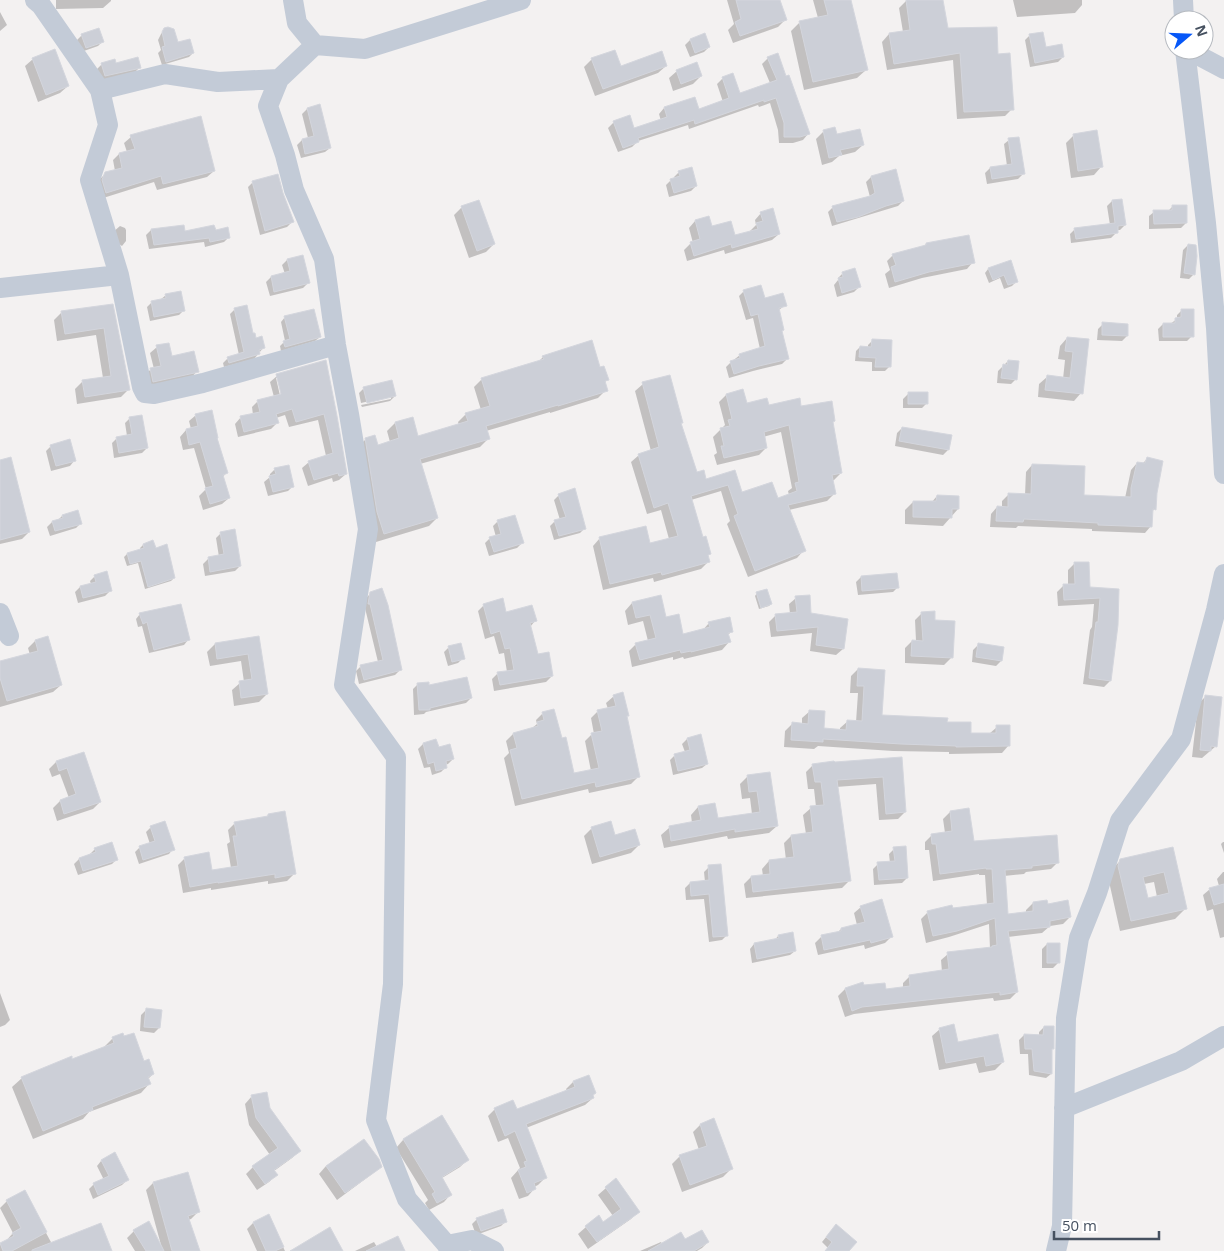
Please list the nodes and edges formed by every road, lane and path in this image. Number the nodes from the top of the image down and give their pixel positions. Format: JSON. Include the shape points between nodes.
{"nodes":[{"id":1,"x":35,"y":0,"type":"edge"},
{"id":2,"x":292,"y":0,"type":"edge"},
{"id":3,"x":521,"y":0,"type":"edge"},
{"id":4,"x":315,"y":45,"type":"junction"},
{"id":5,"x":1187,"y":60,"type":"edge"},
{"id":6,"x":1206,"y":60,"type":"edge"},
{"id":7,"x":1224,"y":69,"type":"edge"},
{"id":8,"x":279,"y":78,"type":"junction"},
{"id":9,"x":100,"y":90,"type":"junction"},
{"id":10,"x":119,"y":275,"type":"junction"},
{"id":11,"x":0,"y":288,"type":"edge"},
{"id":12,"x":336,"y":345,"type":"junction"},
{"id":13,"x":1224,"y":474,"type":"edge"},
{"id":14,"x":1224,"y":574,"type":"edge"},
{"id":15,"x":0,"y":613,"type":"edge"},
{"id":16,"x":9,"y":636,"type":"dead end"},
{"id":17,"x":1224,"y":1036,"type":"edge"},
{"id":18,"x":1064,"y":1108,"type":"junction"},
{"id":19,"x":448,"y":1248,"type":"edge"},
{"id":20,"x":494,"y":1251,"type":"edge"},
{"id":21,"x":1056,"y":1251,"type":"edge"}],
"edges":[{"from":1,"to":9,"type":"street"},
{"from":2,"to":4,"type":"street","via":[[296,23]]},
{"from":3,"to":4,"type":"street","via":[[365,49]]},
{"from":4,"to":8,"type":"street"},
{"from":5,"to":13,"type":"street","via":[[1216,328]]},
{"from":6,"to":7,"type":"street"},
{"from":8,"to":9,"type":"street","via":[[218,82],[164,74]]},
{"from":8,"to":12,"type":"street","via":[[268,106],[286,155],[294,190],[324,258]]},
{"from":9,"to":10,"type":"street","via":[[108,125],[90,180]]},
{"from":10,"to":11,"type":"street"},
{"from":10,"to":12,"type":"street","via":[[145,393],[154,394],[203,383]]},
{"from":12,"to":19,"type":"street","via":[[368,529],[344,685],[396,757],[393,984],[376,1120],[407,1199]]},
{"from":14,"to":18,"type":"street","via":[[1181,739],[1120,821],[1080,938],[1066,1018]]},
{"from":15,"to":16,"type":"street"},
{"from":17,"to":18,"type":"street","via":[[1181,1061]]},
{"from":18,"to":21,"type":"street","via":[[1062,1226]]},
{"from":19,"to":20,"type":"street","via":[[472,1240]]}]}
